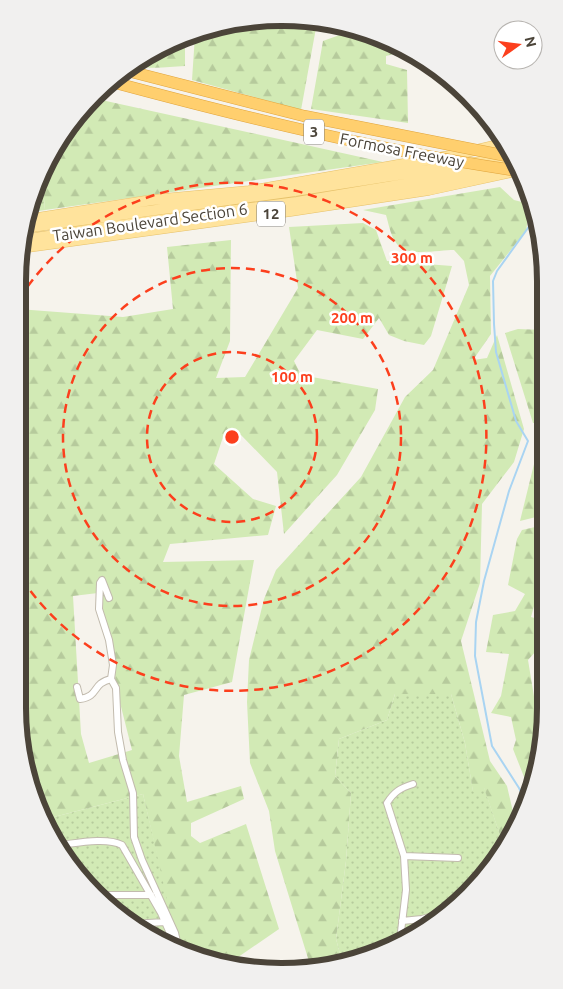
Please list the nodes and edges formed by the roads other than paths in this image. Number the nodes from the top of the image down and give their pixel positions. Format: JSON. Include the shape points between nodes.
{"nodes":[{"id":1,"x":135,"y":73,"type":"edge"},
{"id":2,"x":120,"y":84,"type":"edge"},
{"id":3,"x":498,"y":146,"type":"edge"},
{"id":4,"x":503,"y":154,"type":"edge"},
{"id":5,"x":505,"y":157,"type":"edge"},
{"id":6,"x":508,"y":165,"type":"edge"},
{"id":7,"x":510,"y":170,"type":"edge"},
{"id":8,"x":512,"y":173,"type":"edge"},
{"id":9,"x":34,"y":219,"type":"edge"},
{"id":10,"x":32,"y":227,"type":"edge"},
{"id":11,"x":30,"y":239,"type":"edge"},
{"id":12,"x":28,"y":247,"type":"edge"},
{"id":13,"x":109,"y":598,"type":"dead end"},
{"id":14,"x":111,"y":679,"type":"junction"},
{"id":15,"x":77,"y":688,"type":"dead end"},
{"id":16,"x":413,"y":784,"type":"dead end"},
{"id":17,"x":67,"y":845,"type":"edge"},
{"id":18,"x":404,"y":856,"type":"junction"},
{"id":19,"x":458,"y":858,"type":"dead end"},
{"id":20,"x":109,"y":895,"type":"edge"},
{"id":21,"x":151,"y":895,"type":"junction"},
{"id":22,"x":426,"y":918,"type":"edge"},
{"id":23,"x":402,"y":921,"type":"junction"},
{"id":24,"x":165,"y":922,"type":"junction"},
{"id":25,"x":145,"y":923,"type":"edge"},
{"id":26,"x":401,"y":933,"type":"edge"},
{"id":27,"x":170,"y":936,"type":"edge"},
{"id":28,"x":176,"y":940,"type":"edge"}],
"edges":[{"from":1,"to":4,"type":"highway","name":"Formosa Freeway","number":"3","bridge":true,"via":[[304,116]]},
{"from":2,"to":7,"type":"highway","name":"Formosa Freeway","number":"3","bridge":true,"via":[[286,127]]},
{"from":3,"to":9,"type":"main road","name":"Taiwan Boulevard Section 6","number":"12","via":[[249,190],[152,200]]},
{"from":5,"to":10,"type":"main road","name":"Taiwan Boulevard Section 6","number":"12","via":[[295,191]]},
{"from":6,"to":11,"type":"main road","name":"Taiwan Boulevard Section 6","number":"12","via":[[297,202]]},
{"from":8,"to":12,"type":"main road","name":"Taiwan Boulevard Section 6","number":"12","via":[[429,190],[300,210]]},
{"from":13,"to":14,"type":"street","via":[[102,580],[99,609],[109,640],[113,665]]},
{"from":14,"to":15,"type":"street","via":[[102,681],[93,695],[87,698],[80,699]]},
{"from":14,"to":28,"type":"street","via":[[116,688],[118,732],[132,793],[134,837]]},
{"from":16,"to":18,"type":"street","via":[[393,793],[387,803]]},
{"from":17,"to":21,"type":"street","via":[[104,840],[122,845]]},
{"from":18,"to":19,"type":"street"},
{"from":18,"to":23,"type":"street","via":[[406,890]]},
{"from":20,"to":21,"type":"street"},
{"from":21,"to":24,"type":"street"},
{"from":22,"to":23,"type":"street"},
{"from":23,"to":26,"type":"street"},
{"from":24,"to":25,"type":"street"},
{"from":24,"to":27,"type":"street"}]}
